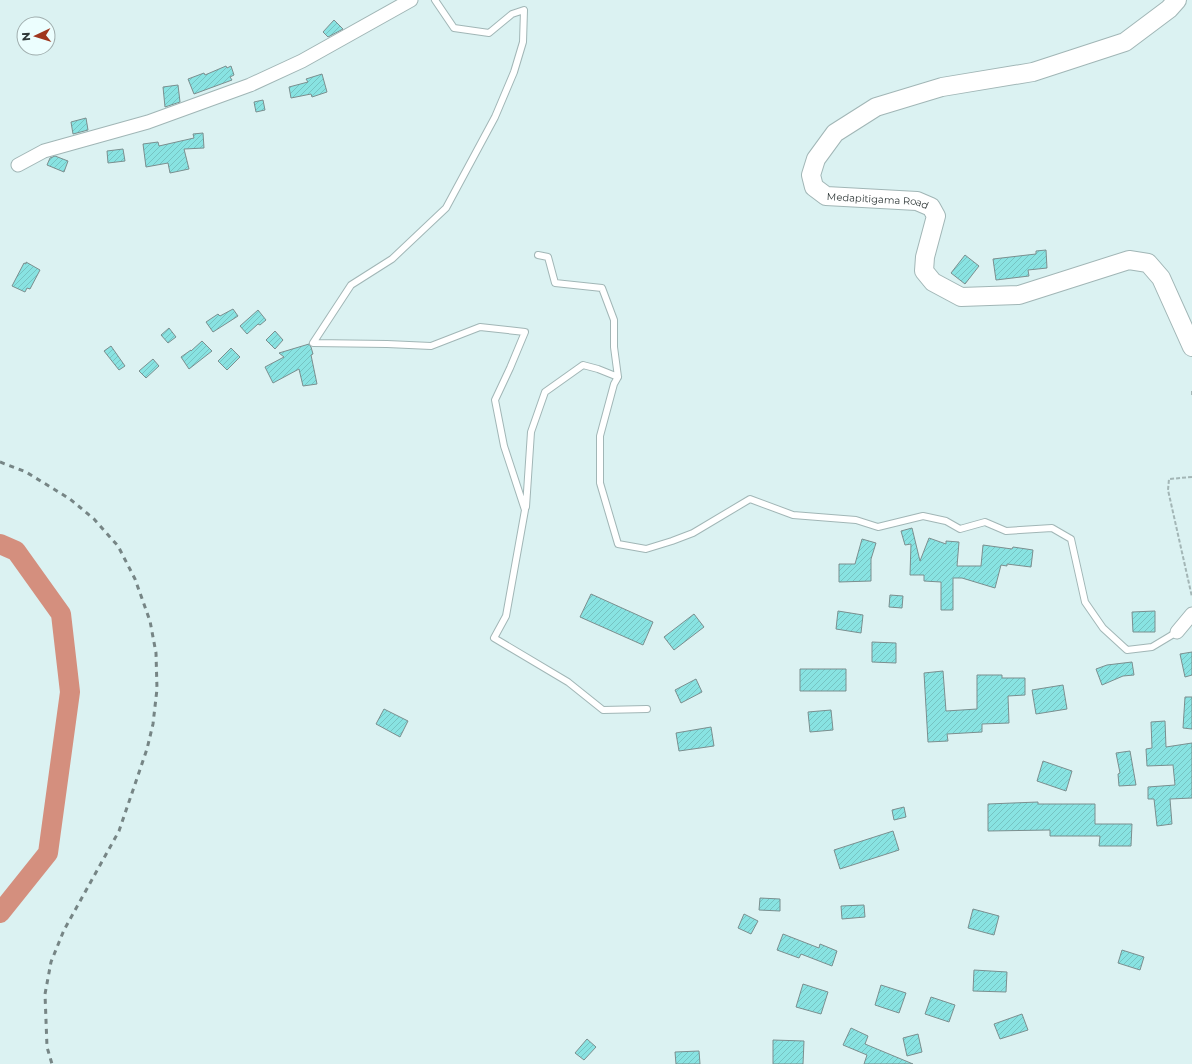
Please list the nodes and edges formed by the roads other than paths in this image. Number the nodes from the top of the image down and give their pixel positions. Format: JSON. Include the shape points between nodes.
{"nodes":[{"id":1,"x":411,"y":0,"type":"edge"},
{"id":2,"x":435,"y":0,"type":"edge"},
{"id":3,"x":1177,"y":0,"type":"edge"},
{"id":4,"x":18,"y":166,"type":"dead end"},
{"id":5,"x":538,"y":255,"type":"dead end"},
{"id":6,"x":1192,"y":347,"type":"edge"},
{"id":7,"x":618,"y":377,"type":"junction"},
{"id":8,"x":525,"y":510,"type":"junction"},
{"id":9,"x":1192,"y":614,"type":"edge"},
{"id":10,"x":1177,"y":632,"type":"joint"},
{"id":11,"x":647,"y":709,"type":"dead end"}],
"edges":[{"from":1,"to":4,"type":"street","via":[[302,61],[250,85],[148,122],[44,151]]},
{"from":2,"to":8,"type":"lane","via":[[454,28],[489,33],[512,14],[524,10],[523,42],[514,72],[495,117],[446,208],[392,259],[351,285],[313,343],[431,346],[480,327],[524,332],[495,400],[504,446]]},
{"from":3,"to":6,"type":"street","name":"Medapitigama Road","via":[[1126,42],[1033,72],[942,87],[876,107],[835,133],[816,159],[811,175],[814,187],[826,196],[917,201],[931,207],[936,216],[925,257],[924,271],[933,282],[961,297],[1019,295],[1129,260],[1148,263],[1161,278]]},
{"from":5,"to":7,"type":"lane","via":[[548,257],[555,283],[602,288],[614,320]]},
{"from":7,"to":8,"type":"lane","via":[[583,365],[545,392],[531,432]]},
{"from":7,"to":10,"type":"lane","via":[[600,436],[600,483],[618,544],[646,549],[672,541],[693,533],[750,499],[793,514],[856,520],[878,527],[923,516],[946,521],[960,528],[985,522],[1006,531],[1052,528],[1071,539],[1085,602],[1103,628],[1127,650],[1152,648]]},
{"from":8,"to":11,"type":"lane","via":[[506,616],[494,638],[568,682],[603,710]]},
{"from":9,"to":10,"type":"street"}]}
